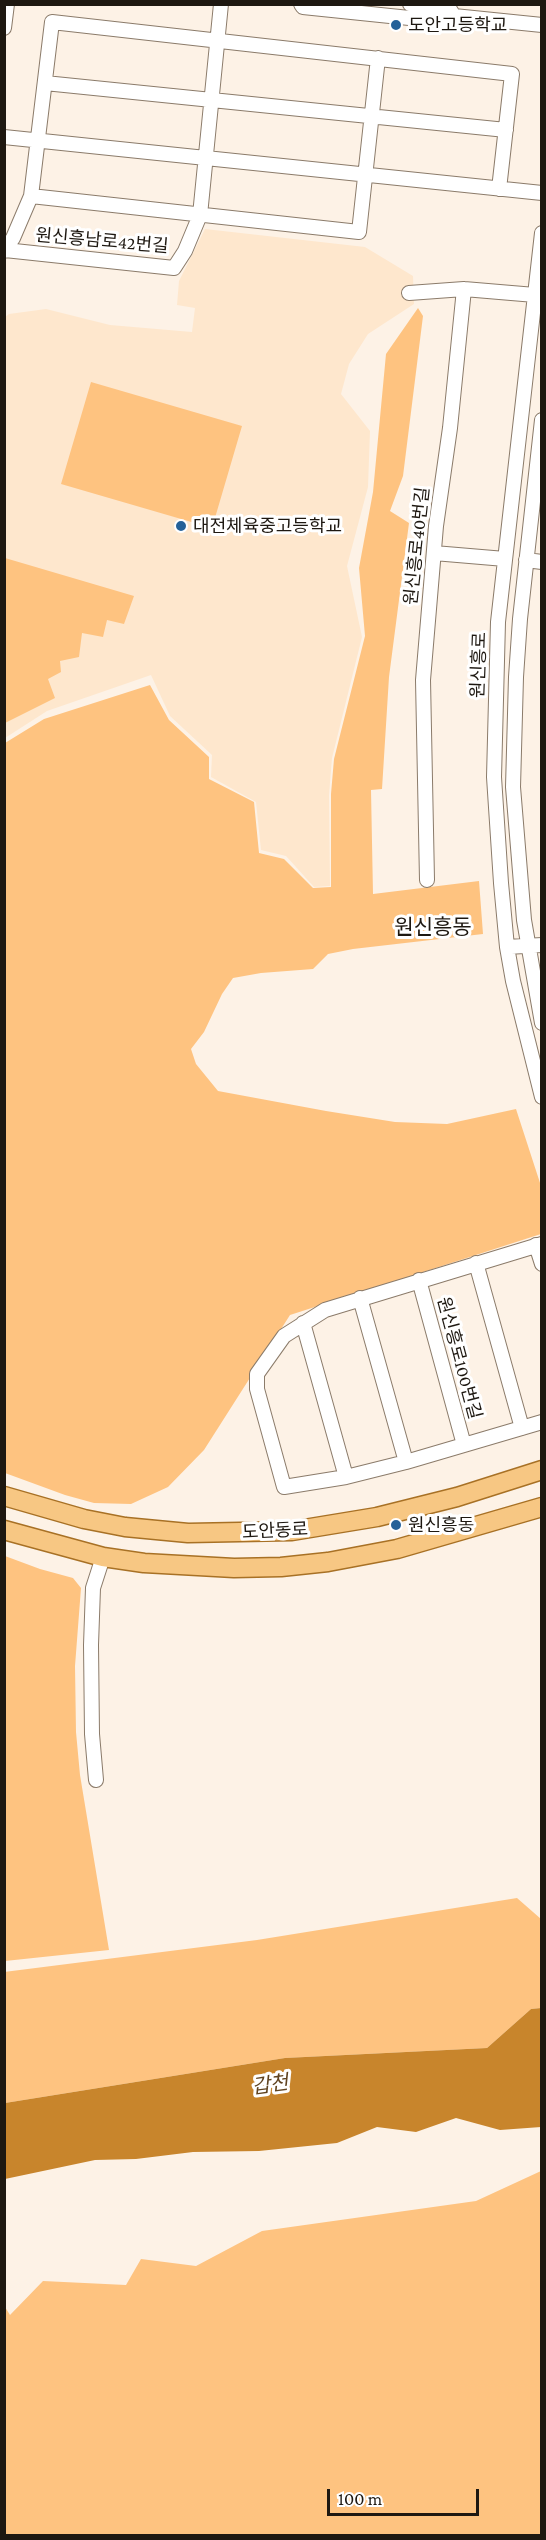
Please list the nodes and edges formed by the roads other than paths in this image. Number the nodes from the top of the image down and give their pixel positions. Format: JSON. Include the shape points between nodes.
{"nodes":[{"id":1,"x":7,"y":4,"type":"edge"},
{"id":2,"x":221,"y":4,"type":"edge"},
{"id":3,"x":301,"y":4,"type":"edge"},
{"id":4,"x":410,"y":4,"type":"edge"},
{"id":5,"x":454,"y":16,"type":"junction"},
{"id":6,"x":542,"y":25,"type":"edge"},
{"id":7,"x":4,"y":28,"type":"edge"},
{"id":8,"x":218,"y":41,"type":"junction"},
{"id":9,"x":378,"y":58,"type":"junction"},
{"id":10,"x":45,"y":83,"type":"junction"},
{"id":11,"x":211,"y":100,"type":"junction"},
{"id":12,"x":371,"y":117,"type":"junction"},
{"id":13,"x":506,"y":130,"type":"junction"},
{"id":14,"x":4,"y":137,"type":"edge"},
{"id":15,"x":39,"y":141,"type":"junction"},
{"id":16,"x":205,"y":158,"type":"junction"},
{"id":17,"x":365,"y":175,"type":"junction"},
{"id":18,"x":499,"y":189,"type":"junction"},
{"id":19,"x":542,"y":193,"type":"edge"},
{"id":20,"x":31,"y":196,"type":"junction"},
{"id":21,"x":200,"y":215,"type":"junction"},
{"id":22,"x":542,"y":233,"type":"edge"},
{"id":23,"x":5,"y":250,"type":"edge"},
{"id":24,"x":464,"y":289,"type":"junction"},
{"id":25,"x":409,"y":292,"type":"dead end"},
{"id":26,"x":535,"y":294,"type":"junction"},
{"id":27,"x":542,"y":420,"type":"edge"},
{"id":28,"x":434,"y":553,"type":"junction"},
{"id":29,"x":505,"y":559,"type":"junction"},
{"id":30,"x":526,"y":560,"type":"junction"},
{"id":31,"x":542,"y":562,"type":"edge"},
{"id":32,"x":427,"y":880,"type":"dead end"},
{"id":33,"x":534,"y":945,"type":"edge"},
{"id":34,"x":507,"y":947,"type":"junction"},
{"id":35,"x":542,"y":1023,"type":"edge"},
{"id":36,"x":542,"y":1097,"type":"edge"},
{"id":37,"x":539,"y":1244,"type":"edge"},
{"id":38,"x":476,"y":1263,"type":"junction"},
{"id":39,"x":542,"y":1264,"type":"edge"},
{"id":40,"x":419,"y":1280,"type":"junction"},
{"id":41,"x":360,"y":1298,"type":"junction"},
{"id":42,"x":303,"y":1323,"type":"junction"},
{"id":43,"x":542,"y":1422,"type":"edge"},
{"id":44,"x":522,"y":1428,"type":"junction"},
{"id":45,"x":464,"y":1445,"type":"junction"},
{"id":46,"x":406,"y":1462,"type":"junction"},
{"id":47,"x":542,"y":1470,"type":"edge"},
{"id":48,"x":346,"y":1477,"type":"junction"},
{"id":49,"x":4,"y":1496,"type":"edge"},
{"id":50,"x":542,"y":1507,"type":"edge"},
{"id":51,"x":4,"y":1530,"type":"edge"},
{"id":52,"x":103,"y":1557,"type":"junction"},
{"id":53,"x":96,"y":1780,"type":"dead end"}],
"edges":[{"from":1,"to":7,"type":"street"},
{"from":2,"to":8,"type":"street","name":"원신흥남로42번길"},
{"from":3,"to":5,"type":"street","via":[[448,22]]},
{"from":4,"to":5,"type":"street","via":[[448,8]]},
{"from":5,"to":6,"type":"street"},
{"from":8,"to":9,"type":"street","name":"원신흥남로42번길"},
{"from":8,"to":10,"type":"street","name":"원신흥남로42번길","via":[[52,22]]},
{"from":8,"to":11,"type":"street","name":"원신흥남로42번길"},
{"from":9,"to":12,"type":"street","name":"원신흥남로42번길"},
{"from":9,"to":13,"type":"street","name":"원신흥남로42번길","via":[[512,74]]},
{"from":10,"to":11,"type":"street"},
{"from":10,"to":15,"type":"street","name":"원신흥남로42번길"},
{"from":11,"to":12,"type":"street"},
{"from":11,"to":16,"type":"street","name":"원신흥남로42번길"},
{"from":12,"to":13,"type":"street"},
{"from":12,"to":17,"type":"street","name":"원신흥남로42번길"},
{"from":13,"to":18,"type":"street","name":"원신흥남로42번길"},
{"from":14,"to":15,"type":"street"},
{"from":15,"to":16,"type":"street"},
{"from":15,"to":20,"type":"street","name":"원신흥남로42번길"},
{"from":16,"to":17,"type":"street"},
{"from":16,"to":21,"type":"street","name":"원신흥남로42번길"},
{"from":17,"to":18,"type":"street"},
{"from":17,"to":21,"type":"street","name":"원신흥남로42번길","via":[[359,232]]},
{"from":18,"to":19,"type":"street"},
{"from":20,"to":21,"type":"street","name":"원신흥남로42번길"},
{"from":20,"to":23,"type":"street","name":"원신흥남로42번길"},
{"from":21,"to":23,"type":"street","name":"원신흥남로42번길","via":[[174,268]]},
{"from":22,"to":26,"type":"street","name":"원신흥로"},
{"from":24,"to":25,"type":"street"},
{"from":24,"to":26,"type":"street"},
{"from":24,"to":28,"type":"street","name":"원신흥로40번길"},
{"from":26,"to":29,"type":"street","name":"원신흥로"},
{"from":27,"to":30,"type":"street","name":"원신흥로"},
{"from":28,"to":29,"type":"street"},
{"from":28,"to":32,"type":"street","name":"원신흥로40번길","via":[[423,680]]},
{"from":29,"to":34,"type":"street","name":"원신흥로","via":[[495,674],[494,777]]},
{"from":30,"to":31,"type":"street"},
{"from":30,"to":33,"type":"street","name":"원신흥로","via":[[516,676],[513,786],[517,851]]},
{"from":33,"to":34,"type":"street"},
{"from":33,"to":35,"type":"street","name":"원신흥로"},
{"from":34,"to":36,"type":"street","name":"원신흥로"},
{"from":37,"to":38,"type":"street","name":"원신흥로100번길"},
{"from":37,"to":39,"type":"street","name":"원신흥로100번길"},
{"from":38,"to":40,"type":"street","name":"원신흥로100번길"},
{"from":38,"to":44,"type":"street"},
{"from":40,"to":41,"type":"street","name":"원신흥로100번길"},
{"from":40,"to":45,"type":"street","name":"원신흥로100번길"},
{"from":41,"to":42,"type":"street","name":"원신흥로100번길","via":[[325,1310]]},
{"from":41,"to":46,"type":"street"},
{"from":42,"to":48,"type":"street"},
{"from":42,"to":48,"type":"street","name":"원신흥로100번길","via":[[284,1336],[257,1374],[285,1487]]},
{"from":43,"to":44,"type":"street"},
{"from":44,"to":45,"type":"street"},
{"from":45,"to":46,"type":"street"},
{"from":46,"to":48,"type":"street"},
{"from":47,"to":49,"type":"main road","name":"도안동로","via":[[377,1517],[292,1531],[188,1533],[125,1527]]},
{"from":50,"to":52,"type":"main road","name":"도안동로","via":[[397,1549],[328,1562],[234,1568]]},
{"from":51,"to":52,"type":"main road","name":"도안동로"},
{"from":52,"to":53,"type":"street","via":[[93,1588],[91,1645]]}]}
